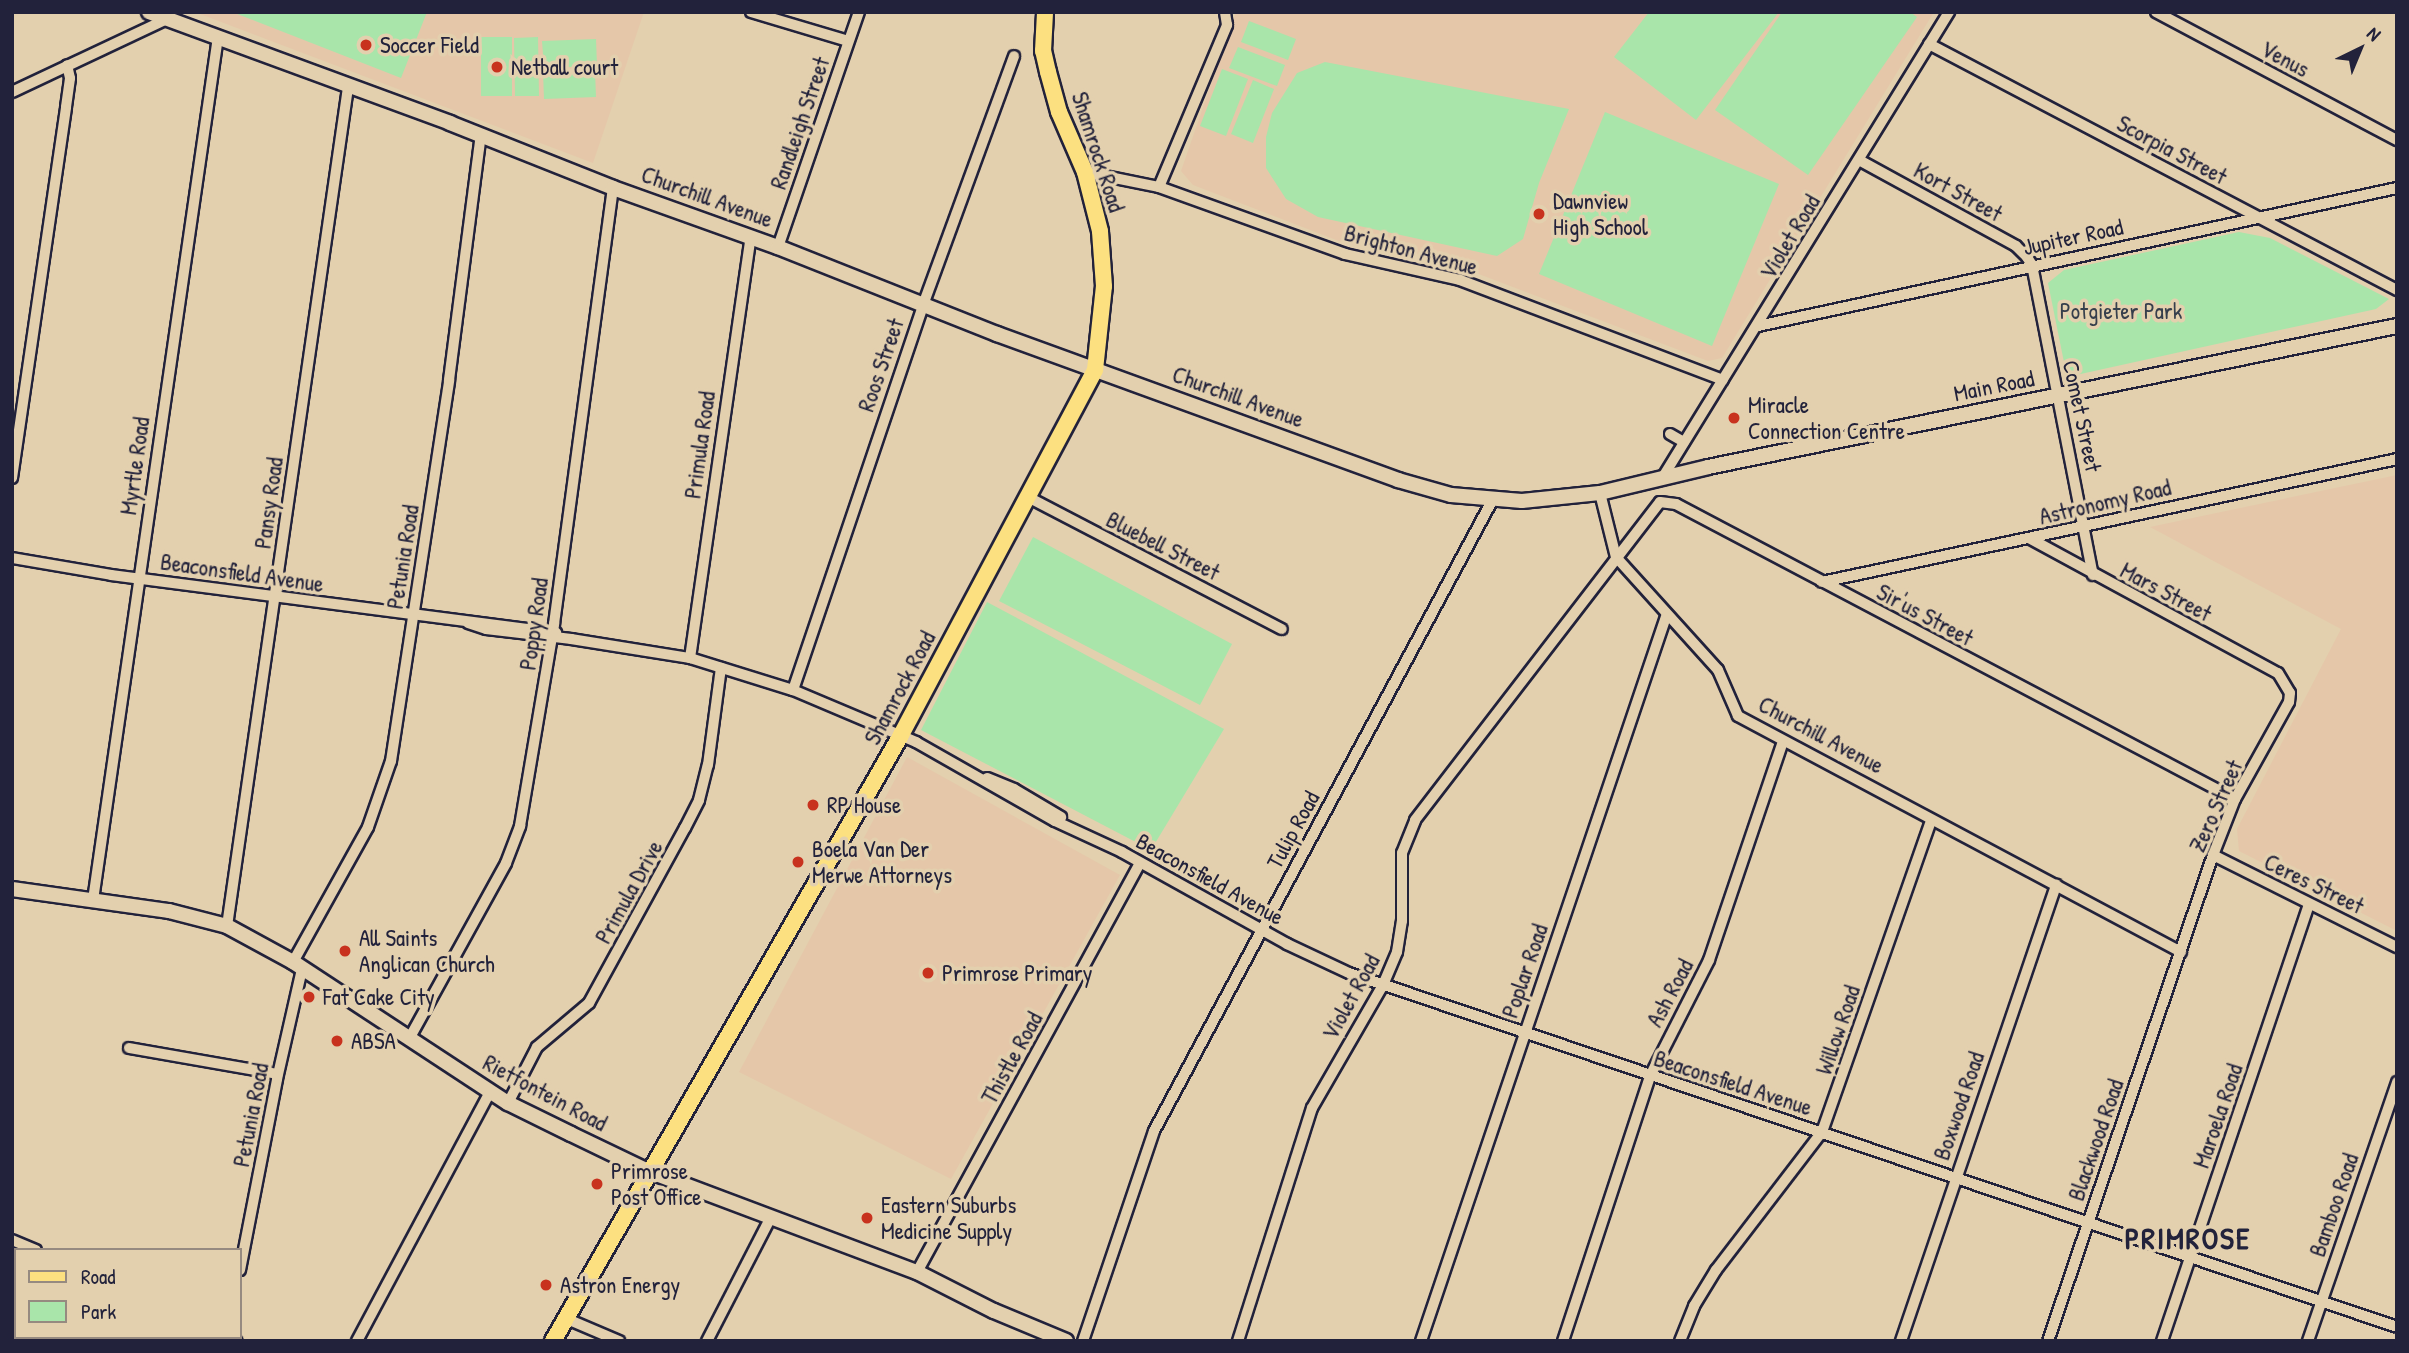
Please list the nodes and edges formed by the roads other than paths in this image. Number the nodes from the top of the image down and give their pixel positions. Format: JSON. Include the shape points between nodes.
{"nodes":[{"id":1,"x":149,"y":12,"type":"edge"},
{"id":2,"x":751,"y":12,"type":"edge"},
{"id":3,"x":859,"y":12,"type":"edge"},
{"id":4,"x":1045,"y":12,"type":"edge"},
{"id":5,"x":1225,"y":12,"type":"edge"},
{"id":6,"x":1949,"y":12,"type":"edge"},
{"id":7,"x":2156,"y":12,"type":"edge"},
{"id":8,"x":167,"y":19,"type":"junction"},
{"id":9,"x":218,"y":37,"type":"junction"},
{"id":10,"x":848,"y":41,"type":"junction"},
{"id":11,"x":1930,"y":44,"type":"junction"},
{"id":12,"x":1014,"y":56,"type":"dead end"},
{"id":13,"x":67,"y":65,"type":"junction"},
{"id":14,"x":348,"y":87,"type":"junction"},
{"id":15,"x":12,"y":92,"type":"edge"},
{"id":16,"x":481,"y":135,"type":"junction"},
{"id":17,"x":2397,"y":140,"type":"edge"},
{"id":18,"x":1859,"y":160,"type":"junction"},
{"id":19,"x":1085,"y":172,"type":"junction"},
{"id":20,"x":1159,"y":187,"type":"junction"},
{"id":21,"x":613,"y":188,"type":"junction"},
{"id":22,"x":2397,"y":188,"type":"edge"},
{"id":23,"x":2261,"y":219,"type":"junction"},
{"id":24,"x":751,"y":237,"type":"junction"},
{"id":25,"x":778,"y":247,"type":"junction"},
{"id":26,"x":2032,"y":265,"type":"junction"},
{"id":27,"x":2397,"y":290,"type":"edge"},
{"id":28,"x":923,"y":305,"type":"junction"},
{"id":29,"x":1758,"y":327,"type":"junction"},
{"id":30,"x":2397,"y":327,"type":"edge"},
{"id":31,"x":1095,"y":370,"type":"junction"},
{"id":32,"x":1723,"y":380,"type":"junction"},
{"id":33,"x":2057,"y":397,"type":"junction"},
{"id":34,"x":1670,"y":434,"type":"dead end"},
{"id":35,"x":1684,"y":442,"type":"junction"},
{"id":36,"x":2397,"y":458,"type":"edge"},
{"id":37,"x":12,"y":478,"type":"edge"},
{"id":38,"x":1661,"y":480,"type":"junction"},
{"id":39,"x":1600,"y":493,"type":"junction"},
{"id":40,"x":1027,"y":497,"type":"junction"},
{"id":41,"x":1492,"y":501,"type":"junction"},
{"id":42,"x":2085,"y":525,"type":"junction"},
{"id":43,"x":2029,"y":538,"type":"junction"},
{"id":44,"x":1616,"y":557,"type":"junction"},
{"id":45,"x":12,"y":558,"type":"edge"},
{"id":46,"x":2093,"y":575,"type":"junction"},
{"id":47,"x":138,"y":578,"type":"junction"},
{"id":48,"x":1822,"y":582,"type":"junction"},
{"id":49,"x":275,"y":597,"type":"junction"},
{"id":50,"x":1667,"y":614,"type":"junction"},
{"id":51,"x":413,"y":615,"type":"junction"},
{"id":52,"x":1282,"y":629,"type":"dead end"},
{"id":53,"x":552,"y":635,"type":"junction"},
{"id":54,"x":690,"y":658,"type":"junction"},
{"id":55,"x":721,"y":668,"type":"junction"},
{"id":56,"x":2285,"y":680,"type":"joint"},
{"id":57,"x":793,"y":690,"type":"junction"},
{"id":58,"x":901,"y":735,"type":"junction"},
{"id":59,"x":1783,"y":742,"type":"junction"},
{"id":60,"x":2235,"y":799,"type":"junction"},
{"id":61,"x":1931,"y":820,"type":"junction"},
{"id":62,"x":2213,"y":855,"type":"junction"},
{"id":63,"x":1140,"y":863,"type":"junction"},
{"id":64,"x":2056,"y":884,"type":"junction"},
{"id":65,"x":12,"y":889,"type":"edge"},
{"id":66,"x":93,"y":900,"type":"junction"},
{"id":67,"x":2309,"y":904,"type":"junction"},
{"id":68,"x":228,"y":926,"type":"junction"},
{"id":69,"x":1261,"y":930,"type":"junction"},
{"id":70,"x":2397,"y":947,"type":"edge"},
{"id":71,"x":2181,"y":952,"type":"junction"},
{"id":72,"x":298,"y":965,"type":"junction"},
{"id":73,"x":1383,"y":985,"type":"junction"},
{"id":74,"x":1525,"y":1032,"type":"junction"},
{"id":75,"x":409,"y":1039,"type":"junction"},
{"id":76,"x":129,"y":1048,"type":"dead end"},
{"id":77,"x":278,"y":1074,"type":"junction"},
{"id":78,"x":1650,"y":1076,"type":"junction"},
{"id":79,"x":2397,"y":1082,"type":"edge"},
{"id":80,"x":490,"y":1091,"type":"junction"},
{"id":81,"x":508,"y":1102,"type":"junction"},
{"id":82,"x":1822,"y":1132,"type":"junction"},
{"id":83,"x":648,"y":1171,"type":"junction"},
{"id":84,"x":1955,"y":1177,"type":"junction"},
{"id":85,"x":771,"y":1217,"type":"junction"},
{"id":86,"x":2087,"y":1223,"type":"junction"},
{"id":87,"x":12,"y":1240,"type":"edge"},
{"id":88,"x":31,"y":1248,"type":"edge"},
{"id":89,"x":2191,"y":1257,"type":"junction"},
{"id":90,"x":242,"y":1260,"type":"edge"},
{"id":91,"x":917,"y":1272,"type":"junction"},
{"id":92,"x":2322,"y":1302,"type":"junction"},
{"id":93,"x":565,"y":1318,"type":"junction"},
{"id":94,"x":2397,"y":1327,"type":"edge"},
{"id":95,"x":358,"y":1341,"type":"edge"},
{"id":96,"x":553,"y":1341,"type":"edge"},
{"id":97,"x":619,"y":1341,"type":"edge"},
{"id":98,"x":707,"y":1341,"type":"edge"},
{"id":99,"x":1066,"y":1341,"type":"edge"},
{"id":100,"x":1083,"y":1341,"type":"edge"},
{"id":101,"x":1238,"y":1341,"type":"edge"},
{"id":102,"x":1421,"y":1341,"type":"edge"},
{"id":103,"x":1563,"y":1341,"type":"edge"},
{"id":104,"x":1680,"y":1341,"type":"edge"},
{"id":105,"x":1901,"y":1341,"type":"edge"},
{"id":106,"x":2048,"y":1341,"type":"edge"},
{"id":107,"x":2162,"y":1341,"type":"edge"},
{"id":108,"x":2308,"y":1341,"type":"edge"}],
"edges":[{"from":1,"to":8,"type":"street","name":"Churchill Avenue"},
{"from":2,"to":10,"type":"street"},
{"from":3,"to":10,"type":"street","name":"Randleigh Street"},
{"from":4,"to":19,"type":"main road","name":"Shamrock Road","via":[[1048,72],[1059,112]]},
{"from":5,"to":20,"type":"street","via":[[1227,25]]},
{"from":6,"to":11,"type":"street","name":"Violet Road"},
{"from":7,"to":17,"type":"street","name":"Venus"},
{"from":8,"to":9,"type":"street","name":"Churchill Avenue"},
{"from":8,"to":13,"type":"street"},
{"from":9,"to":14,"type":"street","name":"Churchill Avenue"},
{"from":9,"to":47,"type":"street","name":"Myrtle Road"},
{"from":10,"to":25,"type":"street","name":"Randleigh Street"},
{"from":11,"to":18,"type":"street","name":"Violet Road"},
{"from":11,"to":23,"type":"street","name":"Scorpia Street"},
{"from":12,"to":28,"type":"street","name":"Roos Street"},
{"from":13,"to":15,"type":"street"},
{"from":13,"to":37,"type":"street","via":[[70,78]]},
{"from":14,"to":16,"type":"street","name":"Churchill Avenue"},
{"from":14,"to":49,"type":"street","name":"Pansy Road"},
{"from":16,"to":21,"type":"street","name":"Churchill Avenue"},
{"from":16,"to":51,"type":"street","name":"Petunia Road"},
{"from":18,"to":26,"type":"street","name":"Kort Street","via":[[2020,248]]},
{"from":18,"to":29,"type":"street","name":"Violet Road"},
{"from":19,"to":20,"type":"street","name":"Brighton Avenue"},
{"from":19,"to":31,"type":"main road","name":"Shamrock Road","via":[[1100,231],[1104,286]]},
{"from":20,"to":32,"type":"street","name":"Brighton Avenue","via":[[1345,254],[1460,281]]},
{"from":21,"to":24,"type":"street","name":"Churchill Avenue"},
{"from":21,"to":53,"type":"street","name":"Poppy Road"},
{"from":22,"to":23,"type":"street","name":"Jupiter Road"},
{"from":23,"to":26,"type":"street","name":"Jupiter Road"},
{"from":23,"to":27,"type":"street","name":"Scorpia Street"},
{"from":24,"to":25,"type":"street","name":"Churchill Avenue"},
{"from":24,"to":54,"type":"street","name":"Primula Road"},
{"from":25,"to":28,"type":"street","name":"Churchill Avenue"},
{"from":26,"to":29,"type":"street","name":"Jupiter Road"},
{"from":26,"to":33,"type":"street","name":"Comet Street"},
{"from":28,"to":31,"type":"street","name":"Churchill Avenue"},
{"from":28,"to":57,"type":"street","name":"Roos Street"},
{"from":29,"to":32,"type":"street","name":"Violet Road"},
{"from":30,"to":33,"type":"street","name":"Main Road"},
{"from":31,"to":40,"type":"main road","name":"Shamrock Road"},
{"from":31,"to":41,"type":"street","name":"Churchill Avenue","via":[[1429,490]]},
{"from":32,"to":35,"type":"street","name":"Violet Road"},
{"from":33,"to":38,"type":"street","name":"Main Road"},
{"from":33,"to":42,"type":"street","name":"Comet Street"},
{"from":34,"to":35,"type":"street"},
{"from":35,"to":38,"type":"street","name":"Violet Road"},
{"from":36,"to":42,"type":"street","name":"Astronomy Road"},
{"from":38,"to":39,"type":"street","name":"Main Road"},
{"from":39,"to":41,"type":"street","name":"Churchill Avenue"},
{"from":39,"to":44,"type":"street","name":"Churchill Avenue"},
{"from":40,"to":52,"type":"street","name":"Bluebell Street"},
{"from":40,"to":58,"type":"main road","name":"Shamrock Road"},
{"from":41,"to":69,"type":"street","name":"Tulip Road"},
{"from":42,"to":43,"type":"street","name":"Astronomy Road"},
{"from":42,"to":46,"type":"street","name":"Comet Street"},
{"from":43,"to":46,"type":"street","name":"Mars Street"},
{"from":43,"to":48,"type":"street","name":"Astronomy Road"},
{"from":44,"to":48,"type":"street","name":"Sir'us Street","via":[[1651,510],[1664,500]]},
{"from":44,"to":50,"type":"street","name":"Churchill Avenue"},
{"from":44,"to":73,"type":"street","name":"Violet Road","via":[[1415,820],[1402,853],[1401,937]]},
{"from":45,"to":47,"type":"street","name":"Beaconsfield Avenue"},
{"from":46,"to":56,"type":"street","name":"Mars Street"},
{"from":47,"to":49,"type":"street","name":"Beaconsfield Avenue"},
{"from":47,"to":66,"type":"street","name":"Myrtle Road"},
{"from":48,"to":60,"type":"street","name":"Sir'us Street"},
{"from":49,"to":51,"type":"street","name":"Beaconsfield Avenue"},
{"from":49,"to":68,"type":"street","name":"Pansy Road"},
{"from":50,"to":59,"type":"street","name":"Churchill Avenue","via":[[1718,670],[1738,716]]},
{"from":50,"to":74,"type":"street","name":"Poplar Road"},
{"from":51,"to":53,"type":"street","name":"Beaconsfield Avenue"},
{"from":51,"to":72,"type":"street","name":"Petunia Road","via":[[391,761],[380,798]]},
{"from":53,"to":54,"type":"street","name":"Beaconsfield Avenue"},
{"from":53,"to":75,"type":"street","name":"Poppy Road","via":[[527,796],[513,847]]},
{"from":54,"to":55,"type":"street","name":"Beaconsfield Avenue"},
{"from":55,"to":57,"type":"street","name":"Beaconsfield Avenue"},
{"from":55,"to":81,"type":"street","name":"Primula Drive","via":[[699,800],[589,1003],[537,1046]]},
{"from":56,"to":60,"type":"street","name":"Zero Street","via":[[2289,702]]},
{"from":57,"to":58,"type":"street","name":"Beaconsfield Avenue"},
{"from":58,"to":63,"type":"street","name":"Beaconsfield Avenue","via":[[1014,789]]},
{"from":58,"to":83,"type":"main road","name":"Shamrock Road"},
{"from":59,"to":61,"type":"street","name":"Churchill Avenue"},
{"from":59,"to":78,"type":"street","name":"Ash Road","via":[[1709,960]]},
{"from":60,"to":62,"type":"street","name":"Zero Street"},
{"from":61,"to":64,"type":"street","name":"Churchill Avenue"},
{"from":61,"to":82,"type":"street","name":"Willow Road"},
{"from":62,"to":67,"type":"street","name":"Ceres Street"},
{"from":62,"to":71,"type":"street","name":"Zero Street"},
{"from":63,"to":69,"type":"street","name":"Beaconsfield Avenue"},
{"from":63,"to":91,"type":"street","name":"Thistle Road"},
{"from":64,"to":71,"type":"street","name":"Churchill Avenue"},
{"from":64,"to":84,"type":"street","name":"Boxwood Road"},
{"from":65,"to":66,"type":"street","name":"Rietfontein Road"},
{"from":66,"to":68,"type":"street","name":"Rietfontein Road","via":[[169,911]]},
{"from":67,"to":70,"type":"street","name":"Ceres Street"},
{"from":67,"to":89,"type":"street","name":"Maroela Road"},
{"from":68,"to":72,"type":"street","name":"Rietfontein Road"},
{"from":69,"to":73,"type":"street","name":"Beaconsfield Avenue","via":[[1320,961]]},
{"from":69,"to":100,"type":"street","name":"Tulip Road","via":[[1154,1131]]},
{"from":71,"to":86,"type":"street","name":"Blackwood Road"},
{"from":72,"to":75,"type":"street","name":"Rietfontein Road"},
{"from":72,"to":77,"type":"street","name":"Petunia Road"},
{"from":73,"to":74,"type":"street","name":"Beaconsfield Avenue"},
{"from":73,"to":101,"type":"street","name":"Violet Road","via":[[1312,1108]]},
{"from":74,"to":78,"type":"street","name":"Beaconsfield Avenue"},
{"from":74,"to":102,"type":"street","name":"Poplar Road"},
{"from":75,"to":80,"type":"street","name":"Rietfontein Road"},
{"from":76,"to":77,"type":"street"},
{"from":77,"to":90,"type":"street","name":"Petunia Road"},
{"from":78,"to":82,"type":"street","name":"Beaconsfield Avenue"},
{"from":78,"to":103,"type":"street","name":"Ash Road"},
{"from":79,"to":92,"type":"street","name":"Bamboo Road"},
{"from":80,"to":81,"type":"street","name":"Rietfontein Road"},
{"from":80,"to":95,"type":"street"},
{"from":81,"to":83,"type":"street","name":"Rietfontein Road"},
{"from":82,"to":84,"type":"street","name":"Beaconsfield Avenue"},
{"from":82,"to":104,"type":"street","name":"Willow Road","via":[[1716,1270]]},
{"from":83,"to":85,"type":"street","name":"Rietfontein Road"},
{"from":83,"to":93,"type":"main road","name":"Shamrock Road"},
{"from":84,"to":86,"type":"street","name":"Beaconsfield Avenue"},
{"from":84,"to":105,"type":"street","name":"Boxwood Road"},
{"from":85,"to":91,"type":"street","name":"Rietfontein Road"},
{"from":85,"to":98,"type":"street"},
{"from":86,"to":89,"type":"street","name":"Beaconsfield Avenue"},
{"from":86,"to":106,"type":"street","name":"Blackwood Road"},
{"from":87,"to":88,"type":"street"},
{"from":89,"to":92,"type":"street","name":"Beaconsfield Avenue"},
{"from":89,"to":107,"type":"street","name":"Maroela Road"},
{"from":91,"to":99,"type":"street","name":"Rietfontein Road"},
{"from":92,"to":94,"type":"street","name":"Beaconsfield Avenue"},
{"from":92,"to":108,"type":"street","name":"Bamboo Road"},
{"from":93,"to":96,"type":"main road","name":"Shamrock Road"},
{"from":93,"to":97,"type":"street"}]}
